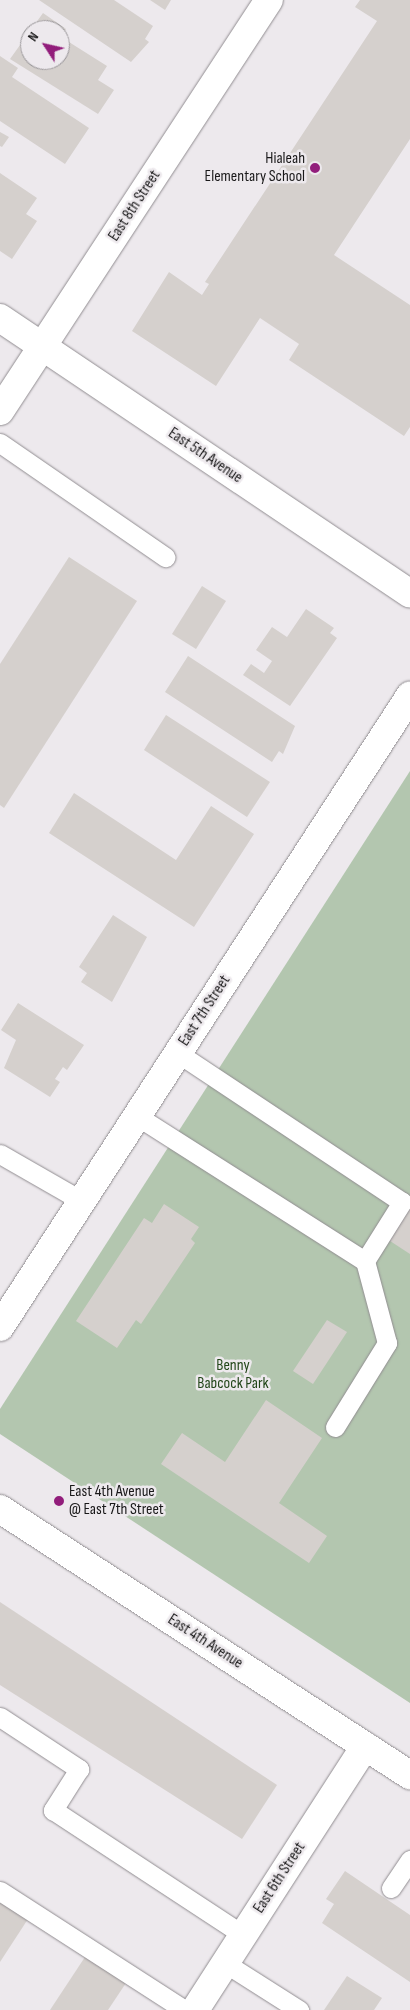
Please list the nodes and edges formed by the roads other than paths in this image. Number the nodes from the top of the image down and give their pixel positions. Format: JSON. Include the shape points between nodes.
{"nodes":[{"id":1,"x":269,"y":0,"type":"edge"},
{"id":2,"x":0,"y":318,"type":"edge"},
{"id":3,"x":43,"y":347,"type":"junction"},
{"id":4,"x":0,"y":411,"type":"edge"},
{"id":5,"x":0,"y":443,"type":"edge"},
{"id":6,"x":165,"y":557,"type":"dead end"},
{"id":7,"x":410,"y":594,"type":"edge"},
{"id":8,"x":410,"y":696,"type":"edge"},
{"id":9,"x":178,"y":1053,"type":"junction"},
{"id":10,"x":137,"y":1116,"type":"junction"},
{"id":11,"x":0,"y":1154,"type":"edge"},
{"id":12,"x":82,"y":1201,"type":"junction"},
{"id":13,"x":364,"y":1261,"type":"junction"},
{"id":14,"x":0,"y":1327,"type":"edge"},
{"id":15,"x":335,"y":1427,"type":"dead end"},
{"id":16,"x":0,"y":1509,"type":"edge"},
{"id":17,"x":0,"y":1717,"type":"edge"},
{"id":18,"x":365,"y":1746,"type":"junction"},
{"id":19,"x":410,"y":1775,"type":"edge"},
{"id":20,"x":410,"y":1860,"type":"edge"},
{"id":21,"x":391,"y":1888,"type":"dead end"},
{"id":22,"x":0,"y":1892,"type":"edge"},
{"id":23,"x":243,"y":1935,"type":"junction"},
{"id":24,"x":225,"y":1963,"type":"junction"},
{"id":25,"x":185,"y":2010,"type":"edge"},
{"id":26,"x":195,"y":2010,"type":"edge"},
{"id":27,"x":298,"y":2010,"type":"edge"}],
"edges":[{"from":1,"to":3,"type":"street","name":"East 8th Street"},
{"from":2,"to":3,"type":"street","name":"East 5th Avenue"},
{"from":3,"to":4,"type":"street","name":"East 8th Street"},
{"from":3,"to":7,"type":"street","name":"East 5th Avenue"},
{"from":5,"to":6,"type":"lane"},
{"from":8,"to":9,"type":"street","name":"East 7th Street"},
{"from":9,"to":10,"type":"street","name":"East 7th Street"},
{"from":9,"to":13,"type":"lane","via":[[402,1202]]},
{"from":10,"to":12,"type":"street","name":"East 7th Street"},
{"from":10,"to":13,"type":"lane"},
{"from":11,"to":12,"type":"lane"},
{"from":12,"to":14,"type":"street","name":"East 7th Street"},
{"from":13,"to":15,"type":"lane","via":[[387,1343]]},
{"from":16,"to":18,"type":"street","name":"East 4th Avenue"},
{"from":17,"to":23,"type":"lane","via":[[79,1769],[53,1810]]},
{"from":18,"to":19,"type":"street","name":"East 4th Avenue"},
{"from":18,"to":23,"type":"street","name":"East 6th Street"},
{"from":20,"to":21,"type":"lane"},
{"from":22,"to":25,"type":"lane"},
{"from":23,"to":24,"type":"street","name":"East 6th Street"},
{"from":24,"to":26,"type":"street","name":"East 6th Street"},
{"from":24,"to":27,"type":"lane"}]}
